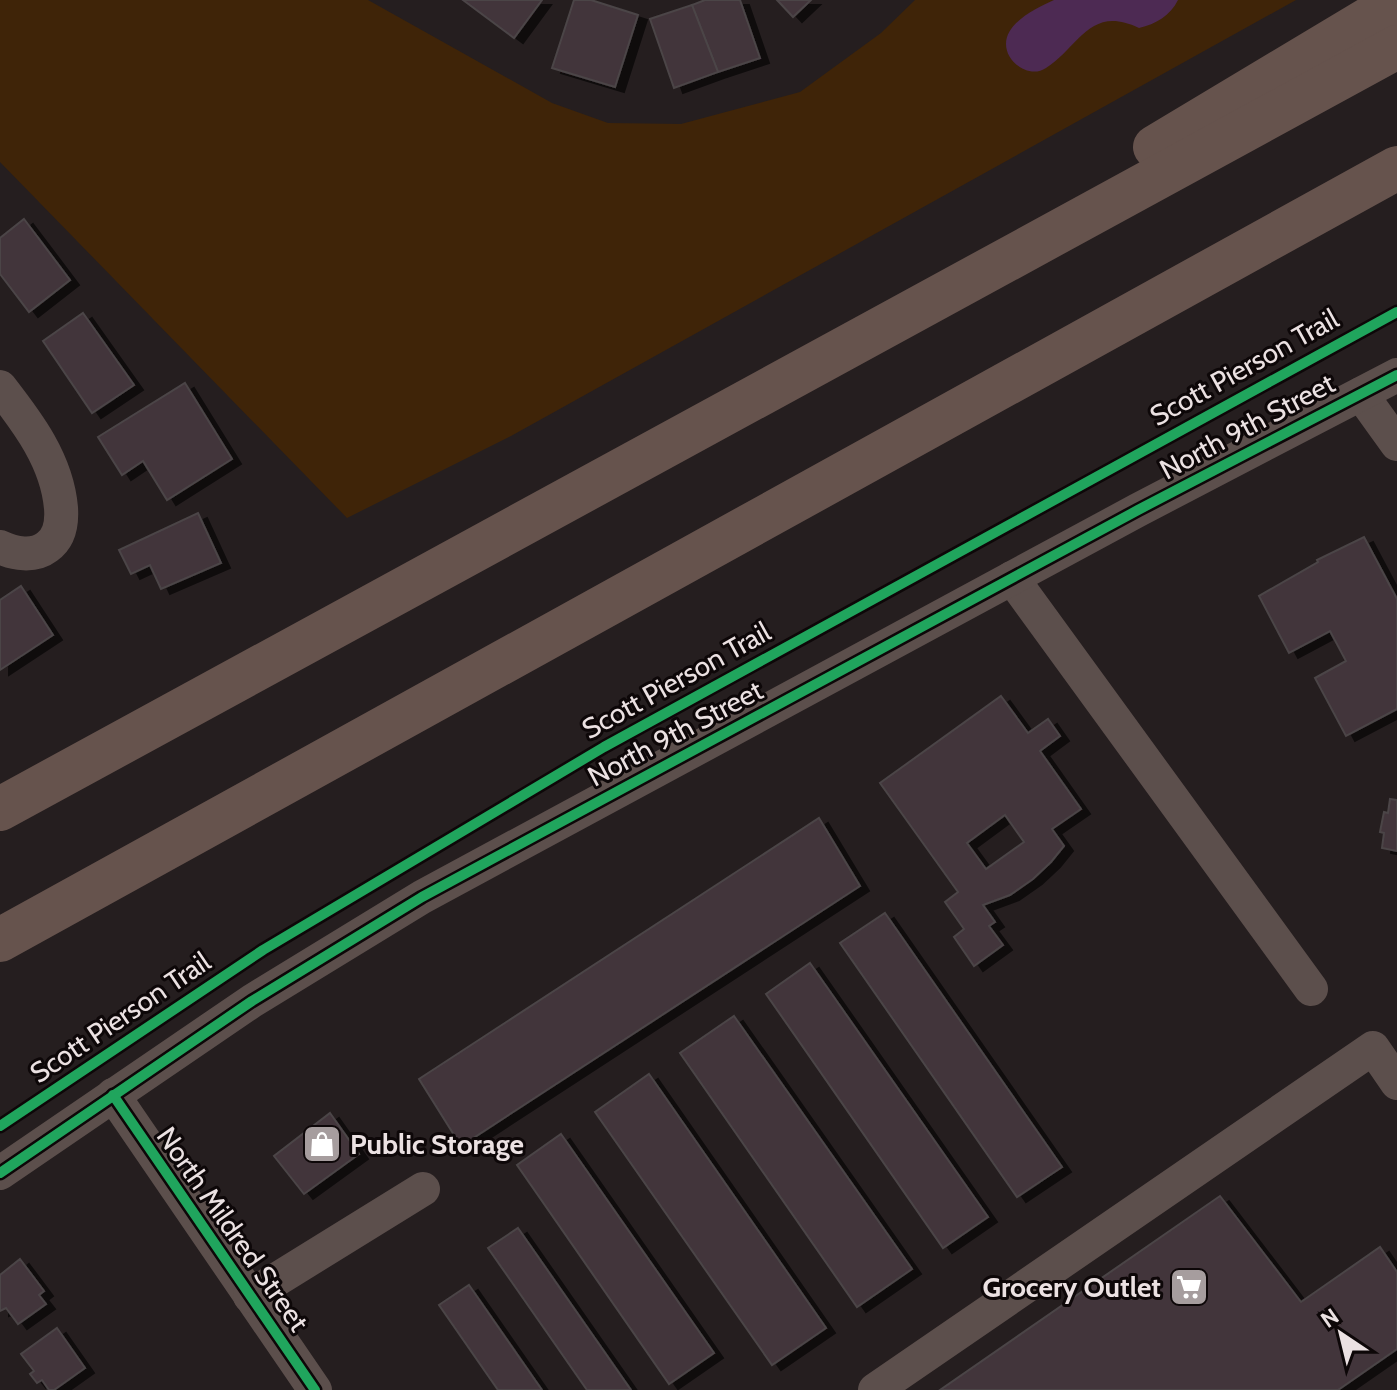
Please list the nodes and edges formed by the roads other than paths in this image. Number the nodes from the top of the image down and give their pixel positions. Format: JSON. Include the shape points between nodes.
{"nodes":[{"id":1,"x":1397,"y":2,"type":"edge"},
{"id":2,"x":1397,"y":47,"type":"edge"},
{"id":3,"x":1397,"y":168,"type":"edge"},
{"id":4,"x":1397,"y":375,"type":"edge"},
{"id":5,"x":0,"y":387,"type":"edge"},
{"id":6,"x":1361,"y":394,"type":"junction"},
{"id":7,"x":1397,"y":444,"type":"edge"},
{"id":8,"x":547,"y":511,"type":"junction"},
{"id":9,"x":0,"y":547,"type":"edge"},
{"id":10,"x":1012,"y":578,"type":"junction"},
{"id":11,"x":0,"y":809,"type":"edge"},
{"id":12,"x":0,"y":940,"type":"edge"},
{"id":13,"x":1311,"y":989,"type":"dead end"},
{"id":14,"x":1397,"y":1083,"type":"edge"},
{"id":15,"x":113,"y":1095,"type":"junction"},
{"id":16,"x":0,"y":1173,"type":"edge"},
{"id":17,"x":423,"y":1189,"type":"dead end"},
{"id":18,"x":250,"y":1296,"type":"junction"},
{"id":19,"x":315,"y":1390,"type":"edge"},
{"id":20,"x":875,"y":1390,"type":"edge"}],
"edges":[{"from":1,"to":8,"type":"highway"},
{"from":2,"to":8,"type":"highway"},
{"from":3,"to":12,"type":"highway"},
{"from":4,"to":6,"type":"street","name":"North 9th Street"},
{"from":5,"to":9,"type":"street","via":[[50,463],[61,513],[60,529],[49,546],[21,554]]},
{"from":6,"to":7,"type":"street"},
{"from":6,"to":10,"type":"street","name":"North 9th Street"},
{"from":8,"to":11,"type":"highway"},
{"from":10,"to":13,"type":"street"},
{"from":10,"to":15,"type":"street","name":"North 9th Street","via":[[422,897],[252,1001]]},
{"from":14,"to":20,"type":"street","via":[[1373,1048]]},
{"from":15,"to":16,"type":"street","name":"North 9th Street"},
{"from":15,"to":18,"type":"street","name":"North Mildred Street"},
{"from":17,"to":18,"type":"street"},
{"from":18,"to":19,"type":"street","name":"North Mildred Street"}]}
